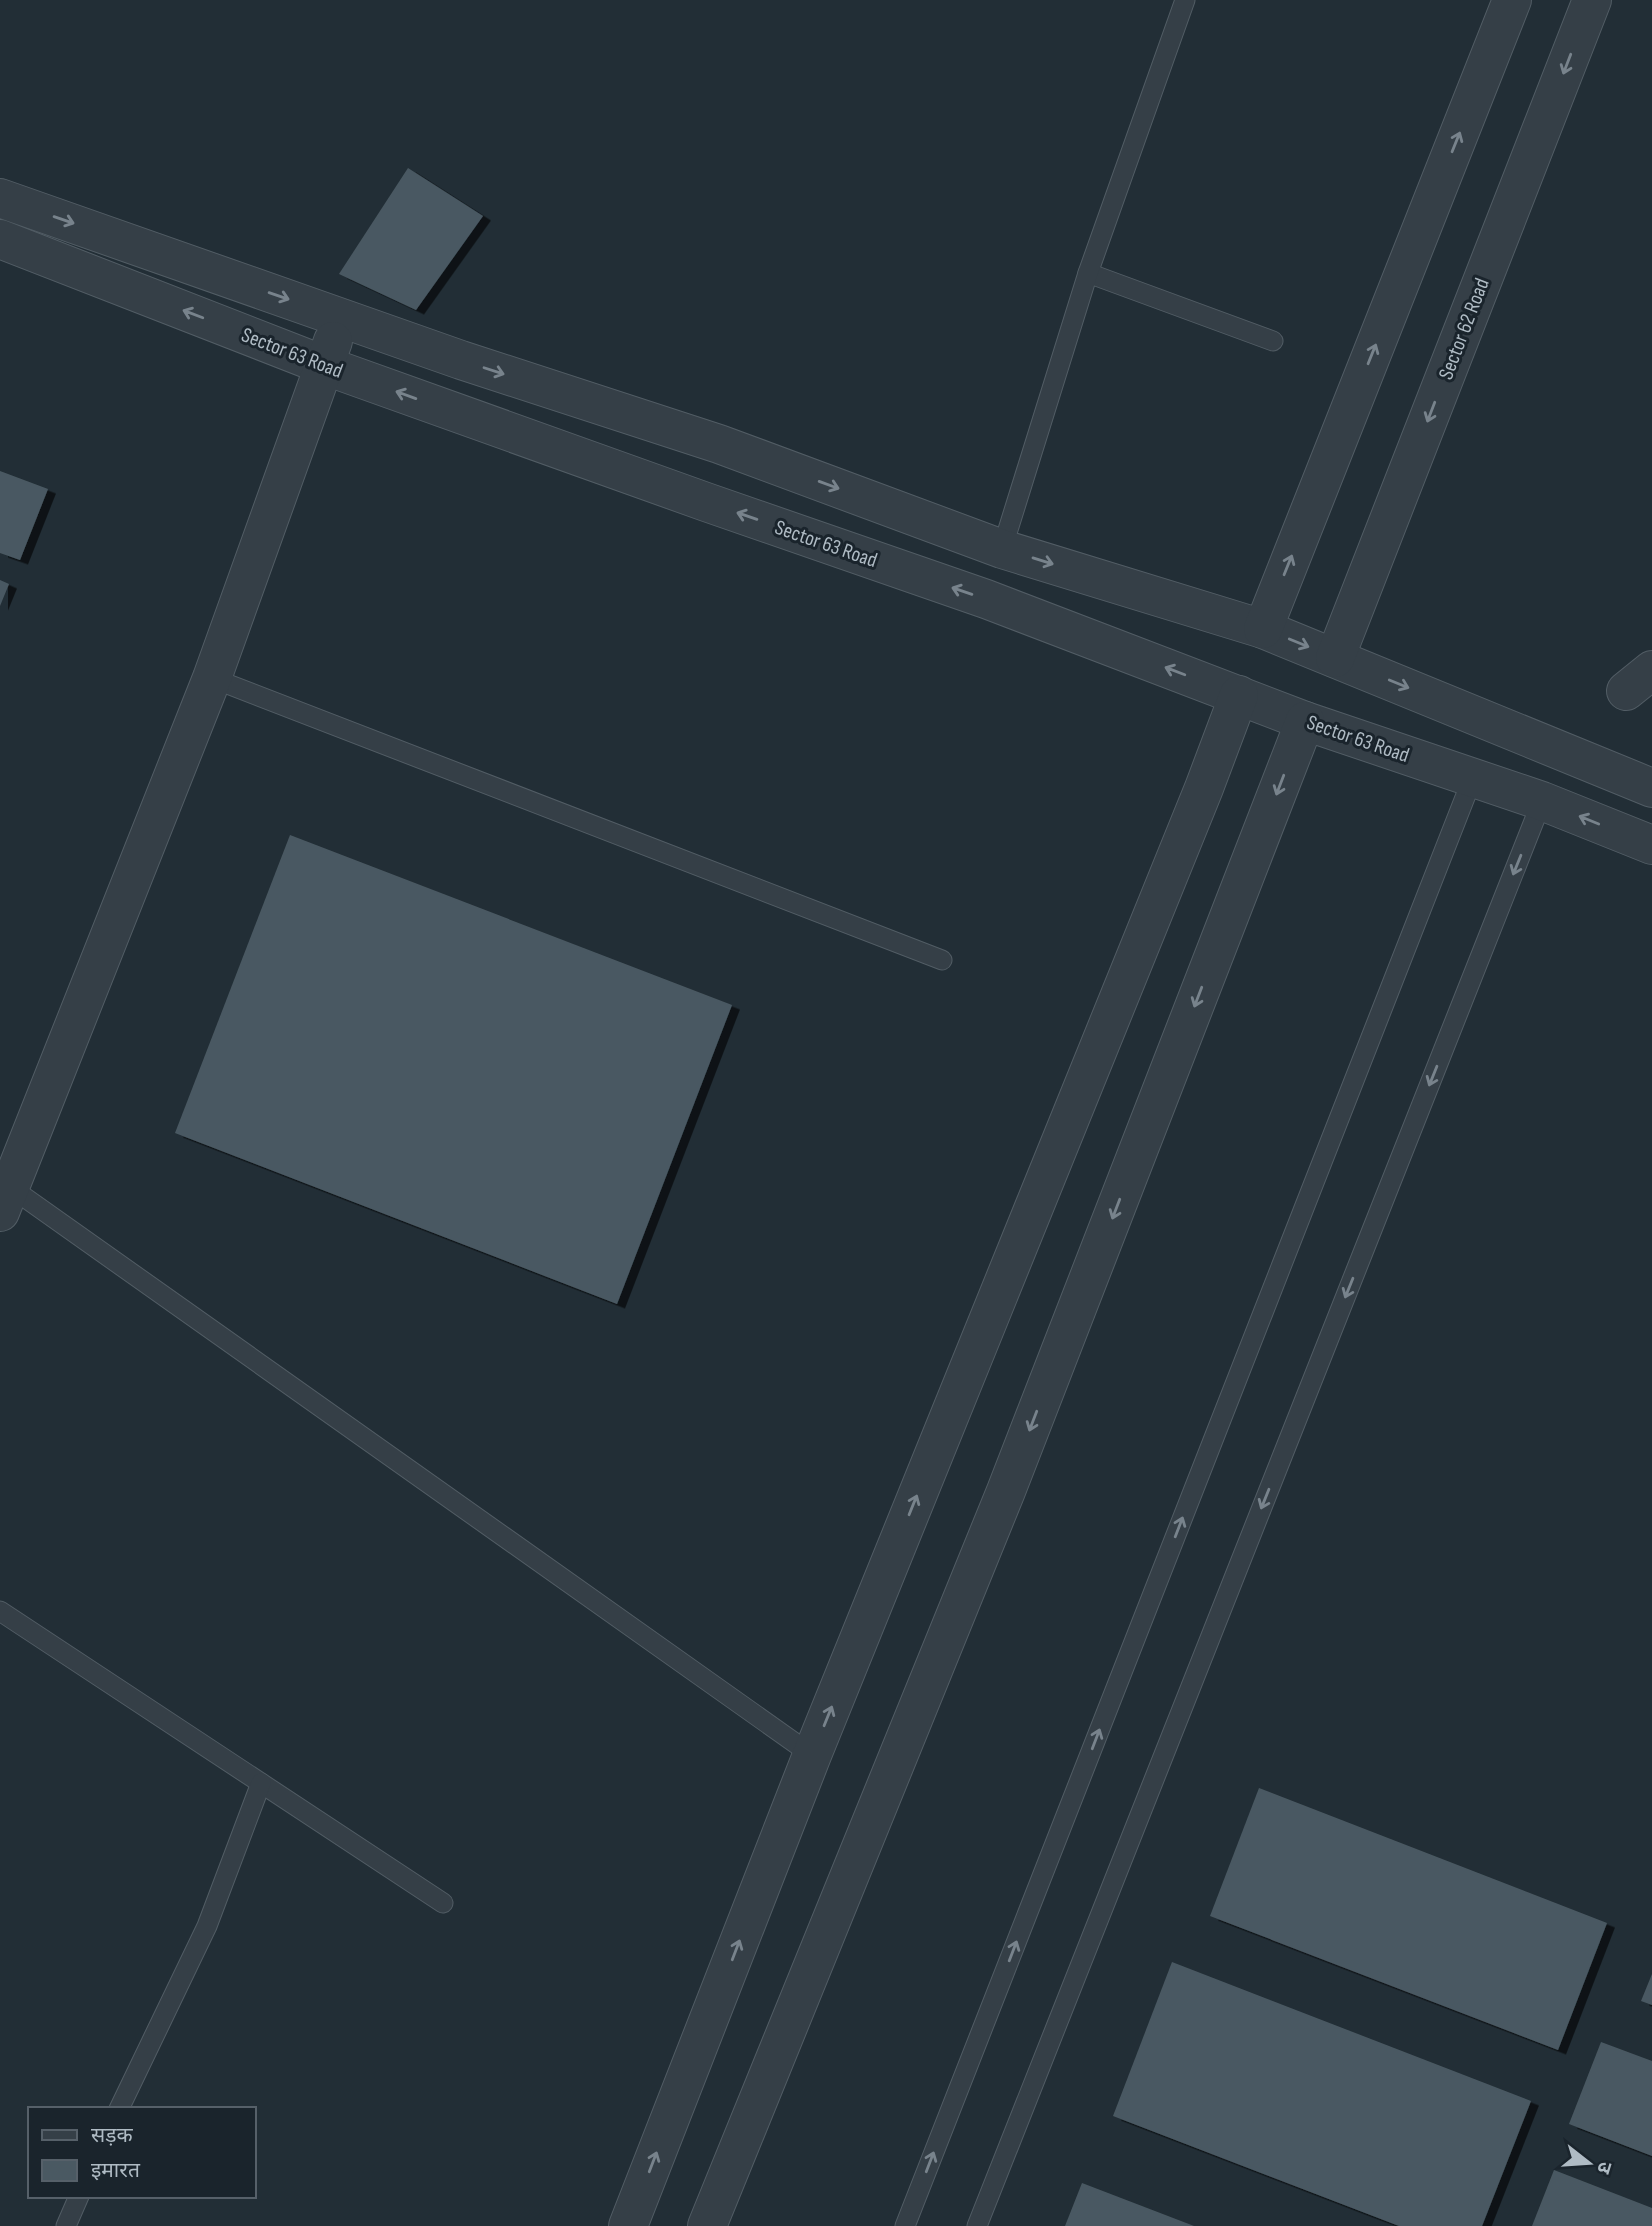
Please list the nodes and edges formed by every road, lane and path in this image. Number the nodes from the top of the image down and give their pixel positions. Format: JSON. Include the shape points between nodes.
{"nodes":[{"id":1,"x":1185,"y":0,"type":"edge"},
{"id":2,"x":1512,"y":0,"type":"edge"},
{"id":3,"x":1592,"y":0,"type":"edge"},
{"id":4,"x":0,"y":198,"type":"edge"},
{"id":5,"x":0,"y":239,"type":"edge"},
{"id":6,"x":1088,"y":274,"type":"junction"},
{"id":7,"x":341,"y":318,"type":"junction"},
{"id":8,"x":1273,"y":341,"type":"dead end"},
{"id":9,"x":326,"y":366,"type":"junction"},
{"id":10,"x":1002,"y":549,"type":"junction"},
{"id":11,"x":1263,"y":629,"type":"junction"},
{"id":12,"x":1335,"y":658,"type":"junction"},
{"id":13,"x":212,"y":678,"type":"junction"},
{"id":14,"x":1239,"y":695,"type":"junction"},
{"id":15,"x":1305,"y":721,"type":"junction"},
{"id":16,"x":1473,"y":777,"type":"junction"},
{"id":17,"x":1652,"y":788,"type":"edge"},
{"id":18,"x":1542,"y":801,"type":"junction"},
{"id":19,"x":1652,"y":845,"type":"edge"},
{"id":20,"x":942,"y":960,"type":"dead end"},
{"id":21,"x":5,"y":1200,"type":"edge"},
{"id":22,"x":0,"y":1611,"type":"edge"},
{"id":23,"x":812,"y":1755,"type":"junction"},
{"id":24,"x":261,"y":1783,"type":"junction"},
{"id":25,"x":443,"y":1903,"type":"dead end"},
{"id":26,"x":120,"y":2107,"type":"edge"},
{"id":27,"x":78,"y":2198,"type":"edge"},
{"id":28,"x":66,"y":2226,"type":"edge"},
{"id":29,"x":628,"y":2226,"type":"edge"},
{"id":30,"x":707,"y":2226,"type":"edge"},
{"id":31,"x":905,"y":2226,"type":"edge"},
{"id":32,"x":977,"y":2226,"type":"edge"}],
"edges":[{"from":1,"to":6,"type":"lane"},
{"from":11,"to":2,"type":"street","one_way":true},
{"from":3,"to":12,"type":"street","name":"Sector 62 Road","one_way":true},
{"from":4,"to":7,"type":"street","one_way":true},
{"from":9,"to":5,"type":"street","name":"Sector 63 Road","one_way":true},
{"from":6,"to":8,"type":"lane"},
{"from":6,"to":10,"type":"lane"},
{"from":7,"to":9,"type":"street"},
{"from":7,"to":10,"type":"street","one_way":true,"via":[[719,444]]},
{"from":9,"to":13,"type":"street"},
{"from":14,"to":9,"type":"street","name":"Sector 63 Road","one_way":true,"via":[[986,599]]},
{"from":10,"to":11,"type":"street","one_way":true},
{"from":11,"to":12,"type":"street","one_way":true},
{"from":12,"to":17,"type":"street","one_way":true},
{"from":13,"to":20,"type":"lane"},
{"from":13,"to":21,"type":"street"},
{"from":14,"to":15,"type":"street","name":"Sector 63 Road"},
{"from":23,"to":14,"type":"street","one_way":true},
{"from":15,"to":16,"type":"street","name":"Sector 63 Road"},
{"from":15,"to":30,"type":"street","one_way":true,"via":[[1011,1478]]},
{"from":16,"to":18,"type":"street","name":"Sector 63 Road"},
{"from":31,"to":16,"type":"lane","one_way":true},
{"from":19,"to":18,"type":"street","name":"Sector 63 Road","one_way":true},
{"from":18,"to":32,"type":"lane","one_way":true},
{"from":21,"to":23,"type":"lane"},
{"from":22,"to":24,"type":"lane"},
{"from":29,"to":23,"type":"street","one_way":true},
{"from":24,"to":25,"type":"lane"},
{"from":24,"to":26,"type":"lane","via":[[207,1926]]},
{"from":27,"to":28,"type":"lane"}]}
